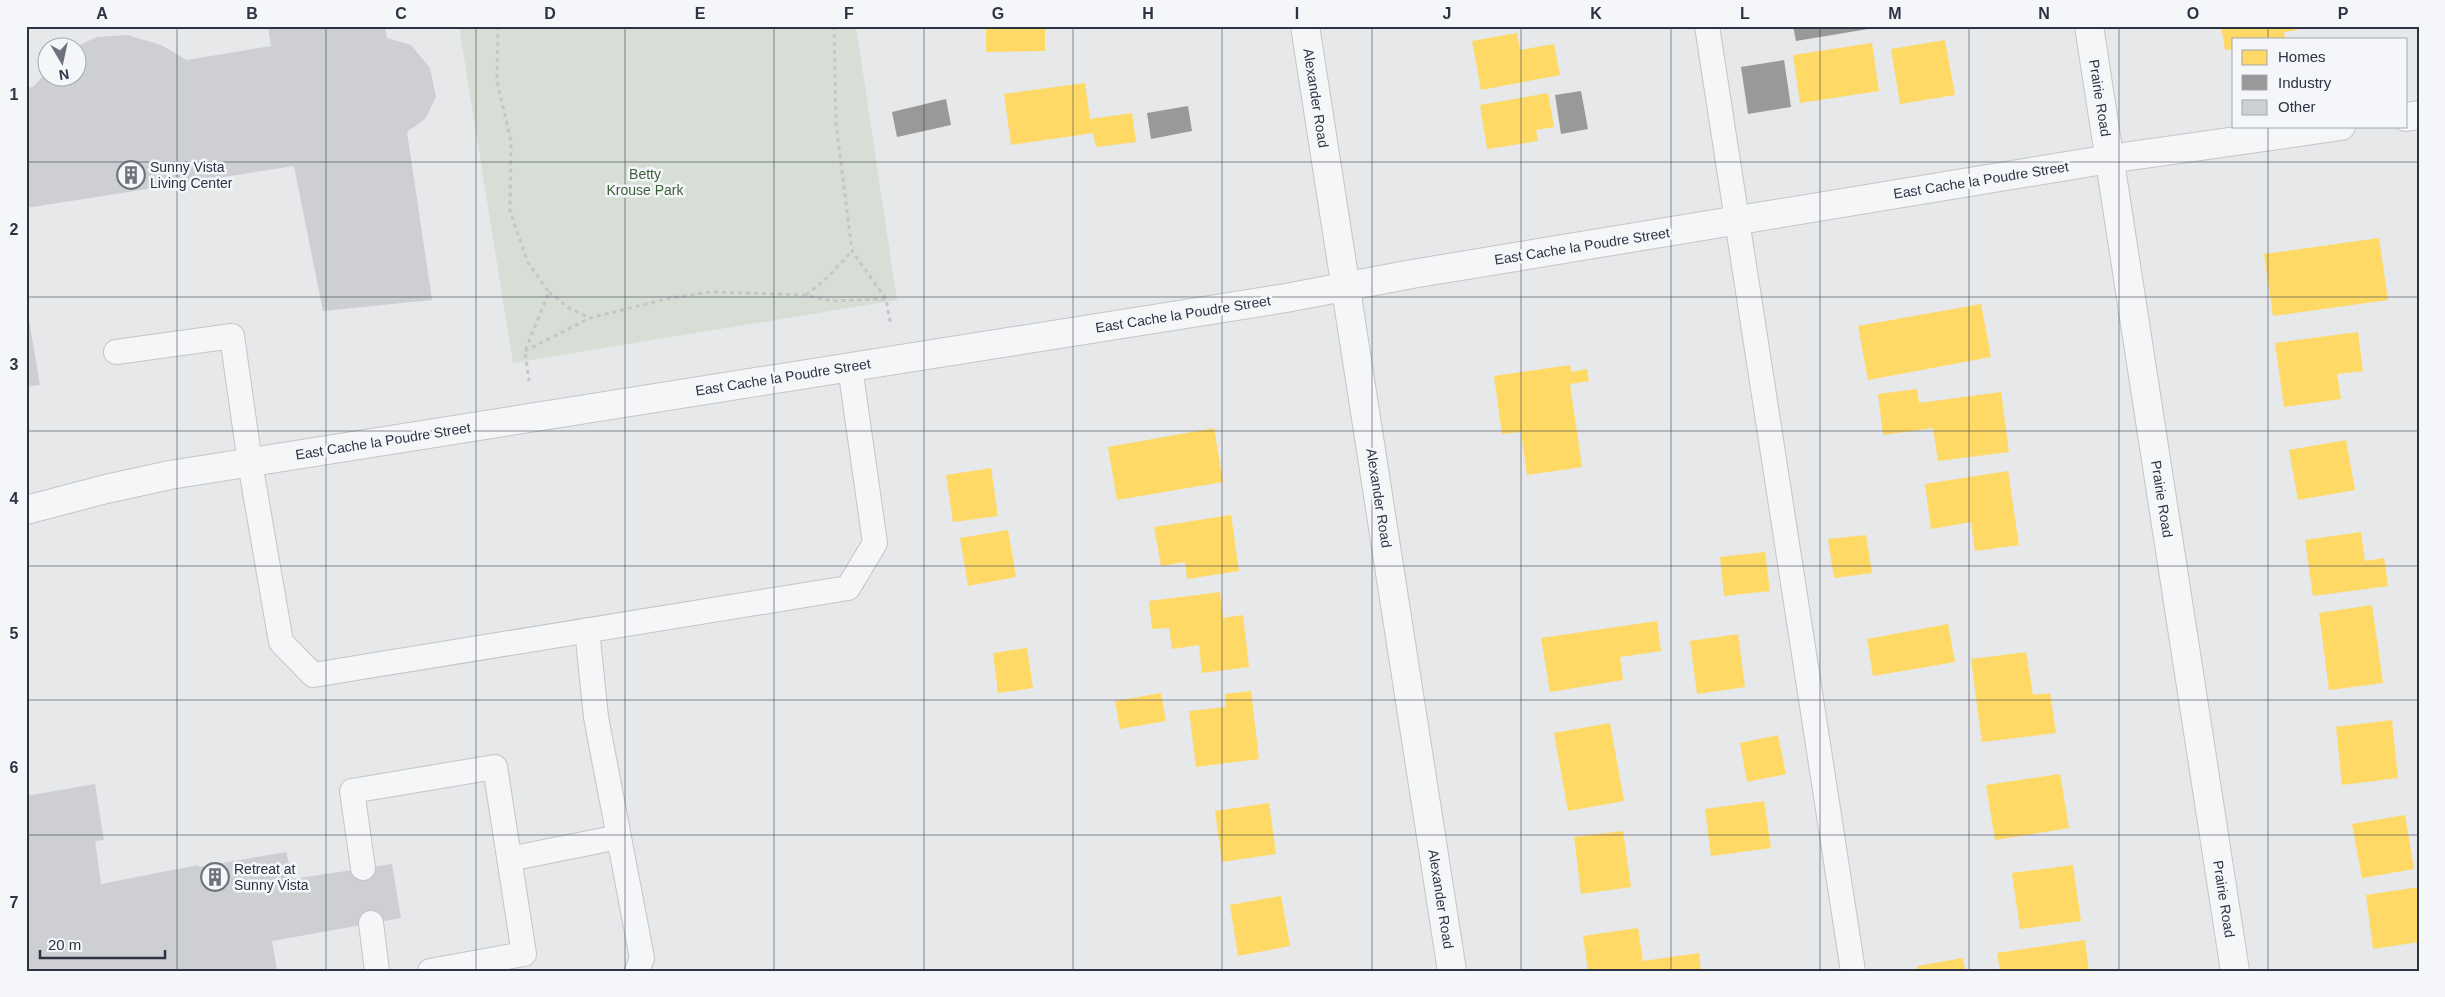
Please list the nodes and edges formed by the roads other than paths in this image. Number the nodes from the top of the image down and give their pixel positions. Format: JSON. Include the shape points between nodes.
{"nodes":[{"id":1,"x":1305,"y":26,"type":"edge"},
{"id":2,"x":1707,"y":26,"type":"edge"},
{"id":3,"x":2089,"y":26,"type":"edge"},
{"id":4,"x":2327,"y":128,"type":"edge"},
{"id":5,"x":2109,"y":159,"type":"junction"},
{"id":6,"x":1738,"y":220,"type":"junction"},
{"id":7,"x":1346,"y":286,"type":"junction"},
{"id":8,"x":116,"y":352,"type":"dead end"},
{"id":9,"x":850,"y":367,"type":"junction"},
{"id":10,"x":250,"y":463,"type":"junction"},
{"id":11,"x":26,"y":510,"type":"edge"},
{"id":12,"x":587,"y":630,"type":"junction"},
{"id":13,"x":618,"y":837,"type":"junction"},
{"id":14,"x":510,"y":859,"type":"junction"},
{"id":15,"x":363,"y":868,"type":"dead end"},
{"id":16,"x":371,"y":923,"type":"dead end"},
{"id":17,"x":377,"y":971,"type":"edge"},
{"id":18,"x":430,"y":971,"type":"edge"},
{"id":19,"x":637,"y":971,"type":"edge"},
{"id":20,"x":1452,"y":971,"type":"edge"},
{"id":21,"x":1853,"y":971,"type":"edge"},
{"id":22,"x":2235,"y":971,"type":"edge"}],
"edges":[{"from":1,"to":7,"type":"street","name":"Alexander Road"},
{"from":2,"to":6,"type":"lane"},
{"from":3,"to":5,"type":"street","name":"Prairie Road"},
{"from":4,"to":5,"type":"street","name":"East Cache la Poudre Street"},
{"from":5,"to":6,"type":"street","name":"East Cache la Poudre Street"},
{"from":5,"to":22,"type":"street","name":"Prairie Road"},
{"from":6,"to":7,"type":"street","name":"East Cache la Poudre Street"},
{"from":6,"to":21,"type":"lane"},
{"from":7,"to":9,"type":"street","name":"East Cache la Poudre Street"},
{"from":7,"to":20,"type":"street","name":"Alexander Road"},
{"from":8,"to":10,"type":"lane","via":[[232,336]]},
{"from":9,"to":10,"type":"street","name":"East Cache la Poudre Street"},
{"from":9,"to":12,"type":"lane","via":[[875,543],[848,588]]},
{"from":10,"to":11,"type":"street","name":"East Cache la Poudre Street","via":[[170,475]]},
{"from":10,"to":12,"type":"lane","via":[[281,642],[313,674]]},
{"from":12,"to":13,"type":"lane","via":[[596,717]]},
{"from":13,"to":14,"type":"lane"},
{"from":13,"to":19,"type":"lane","via":[[642,958]]},
{"from":14,"to":15,"type":"lane","via":[[495,766],[352,791]]},
{"from":14,"to":18,"type":"lane","via":[[524,954]]},
{"from":16,"to":17,"type":"lane"}]}
